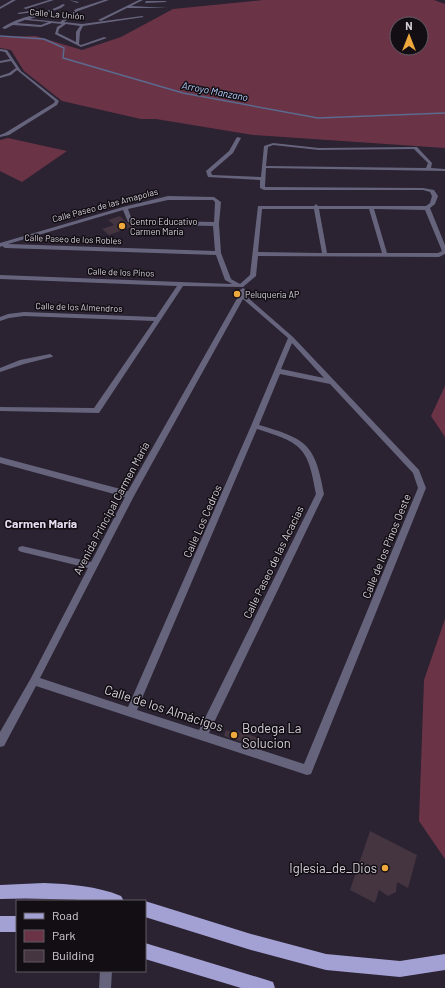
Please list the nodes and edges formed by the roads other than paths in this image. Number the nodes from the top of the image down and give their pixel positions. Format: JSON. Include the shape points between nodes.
{"nodes":[{"id":1,"x":14,"y":0,"type":"edge"},
{"id":2,"x":38,"y":0,"type":"edge"},
{"id":3,"x":52,"y":0,"type":"edge"},
{"id":4,"x":71,"y":0,"type":"edge"},
{"id":5,"x":107,"y":0,"type":"edge"},
{"id":6,"x":141,"y":0,"type":"edge"},
{"id":7,"x":45,"y":2,"type":"junction"},
{"id":8,"x":77,"y":2,"type":"dead end"},
{"id":9,"x":136,"y":2,"type":"junction"},
{"id":10,"x":165,"y":2,"type":"dead end"},
{"id":11,"x":63,"y":5,"type":"junction"},
{"id":12,"x":126,"y":7,"type":"junction"},
{"id":13,"x":0,"y":8,"type":"edge"},
{"id":14,"x":21,"y":8,"type":"dead end"},
{"id":15,"x":166,"y":8,"type":"dead end"},
{"id":16,"x":44,"y":9,"type":"dead end"},
{"id":17,"x":39,"y":10,"type":"dead end"},
{"id":18,"x":19,"y":13,"type":"dead end"},
{"id":19,"x":142,"y":17,"type":"dead end"},
{"id":20,"x":23,"y":19,"type":"junction"},
{"id":21,"x":53,"y":22,"type":"junction"},
{"id":22,"x":62,"y":22,"type":"junction"},
{"id":23,"x":66,"y":23,"type":"junction"},
{"id":24,"x":11,"y":24,"type":"junction"},
{"id":25,"x":89,"y":24,"type":"junction"},
{"id":26,"x":82,"y":25,"type":"junction"},
{"id":27,"x":4,"y":28,"type":"dead end"},
{"id":28,"x":105,"y":38,"type":"dead end"},
{"id":29,"x":78,"y":43,"type":"junction"},
{"id":30,"x":0,"y":50,"type":"edge"},
{"id":31,"x":13,"y":60,"type":"junction"},
{"id":32,"x":0,"y":62,"type":"edge"},
{"id":33,"x":18,"y":68,"type":"junction"},
{"id":34,"x":10,"y":74,"type":"junction"},
{"id":35,"x":22,"y":74,"type":"junction"},
{"id":36,"x":0,"y":77,"type":"edge"},
{"id":37,"x":0,"y":136,"type":"edge"},
{"id":38,"x":239,"y":138,"type":"dead end"},
{"id":39,"x":264,"y":167,"type":"junction"},
{"id":40,"x":428,"y":170,"type":"junction"},
{"id":41,"x":445,"y":170,"type":"edge"},
{"id":42,"x":262,"y":179,"type":"junction"},
{"id":43,"x":316,"y":206,"type":"junction"},
{"id":44,"x":371,"y":207,"type":"junction"},
{"id":45,"x":125,"y":208,"type":"junction"},
{"id":46,"x":427,"y":208,"type":"junction"},
{"id":47,"x":216,"y":224,"type":"junction"},
{"id":48,"x":0,"y":245,"type":"edge"},
{"id":49,"x":445,"y":252,"type":"edge"},
{"id":50,"x":218,"y":253,"type":"junction"},
{"id":51,"x":256,"y":254,"type":"junction"},
{"id":52,"x":325,"y":255,"type":"junction"},
{"id":53,"x":385,"y":255,"type":"junction"},
{"id":54,"x":0,"y":277,"type":"edge"},
{"id":55,"x":182,"y":283,"type":"junction"},
{"id":56,"x":241,"y":286,"type":"junction"},
{"id":57,"x":242,"y":295,"type":"junction"},
{"id":58,"x":0,"y":319,"type":"edge"},
{"id":59,"x":159,"y":319,"type":"junction"},
{"id":60,"x":292,"y":338,"type":"junction"},
{"id":61,"x":50,"y":356,"type":"dead end"},
{"id":62,"x":0,"y":370,"type":"edge"},
{"id":63,"x":278,"y":371,"type":"junction"},
{"id":64,"x":333,"y":382,"type":"junction"},
{"id":65,"x":0,"y":409,"type":"edge"},
{"id":66,"x":255,"y":426,"type":"junction"},
{"id":67,"x":0,"y":460,"type":"edge"},
{"id":68,"x":130,"y":495,"type":"junction"},
{"id":69,"x":22,"y":549,"type":"dead end"},
{"id":70,"x":93,"y":566,"type":"junction"},
{"id":71,"x":34,"y":681,"type":"junction"},
{"id":72,"x":131,"y":712,"type":"junction"},
{"id":73,"x":202,"y":735,"type":"junction"},
{"id":74,"x":0,"y":742,"type":"edge"},
{"id":75,"x":307,"y":770,"type":"joint"},
{"id":76,"x":0,"y":892,"type":"edge"},
{"id":77,"x":108,"y":900,"type":"edge"},
{"id":78,"x":146,"y":909,"type":"edge"},
{"id":79,"x":0,"y":924,"type":"edge"},
{"id":80,"x":16,"y":924,"type":"edge"},
{"id":81,"x":146,"y":951,"type":"edge"},
{"id":82,"x":445,"y":962,"type":"edge"},
{"id":83,"x":106,"y":972,"type":"edge"},
{"id":84,"x":105,"y":988,"type":"edge"},
{"id":85,"x":267,"y":988,"type":"edge"}],
"edges":[{"from":1,"to":13,"type":"street"},
{"from":2,"to":7,"type":"street"},
{"from":3,"to":7,"type":"street"},
{"from":4,"to":8,"type":"street"},
{"from":5,"to":22,"type":"street","via":[[76,10]]},
{"from":6,"to":9,"type":"street"},
{"from":7,"to":11,"type":"street"},
{"from":7,"to":14,"type":"street"},
{"from":9,"to":10,"type":"street"},
{"from":9,"to":12,"type":"street"},
{"from":11,"to":16,"type":"street"},
{"from":11,"to":20,"type":"street","via":[[51,12]]},
{"from":12,"to":15,"type":"street"},
{"from":12,"to":25,"type":"street"},
{"from":17,"to":18,"type":"street"},
{"from":19,"to":25,"type":"street","name":"Calle La Unión"},
{"from":20,"to":21,"type":"street","name":"Calle La Unión"},
{"from":20,"to":24,"type":"street"},
{"from":21,"to":22,"type":"street","name":"Calle La Unión"},
{"from":21,"to":24,"type":"street","via":[[41,26]]},
{"from":22,"to":23,"type":"street","name":"Calle La Unión"},
{"from":23,"to":26,"type":"street","name":"Calle La Unión"},
{"from":23,"to":29,"type":"street","via":[[58,28],[56,33]]},
{"from":24,"to":27,"type":"street"},
{"from":25,"to":26,"type":"street","name":"Calle La Unión"},
{"from":26,"to":29,"type":"street","via":[[78,32]]},
{"from":28,"to":29,"type":"street","via":[[81,46]]},
{"from":30,"to":31,"type":"street","via":[[6,51]]},
{"from":31,"to":32,"type":"street"},
{"from":31,"to":33,"type":"street"},
{"from":33,"to":34,"type":"street"},
{"from":33,"to":35,"type":"street"},
{"from":34,"to":35,"type":"street"},
{"from":34,"to":36,"type":"street"},
{"from":35,"to":37,"type":"street","via":[[57,101],[56,104],[8,134]]},
{"from":38,"to":42,"type":"street","via":[[231,152],[208,172],[210,176]]},
{"from":39,"to":40,"type":"street"},
{"from":39,"to":40,"type":"street","via":[[266,146],[273,144],[319,149],[415,148],[430,163]]},
{"from":39,"to":42,"type":"street"},
{"from":40,"to":41,"type":"street"},
{"from":42,"to":46,"type":"street","via":[[262,188],[267,189],[423,189],[432,191],[435,196]]},
{"from":43,"to":44,"type":"street"},
{"from":43,"to":51,"type":"street","via":[[260,206]]},
{"from":43,"to":52,"type":"street"},
{"from":44,"to":46,"type":"street"},
{"from":44,"to":53,"type":"street"},
{"from":45,"to":47,"type":"street","via":[[130,221],[133,222]]},
{"from":45,"to":47,"type":"street","name":"Calle Paseo de las Amapolas","via":[[168,198],[214,199],[218,202]]},
{"from":45,"to":48,"type":"street","name":"Calle Paseo de las Amapolas"},
{"from":46,"to":49,"type":"street"},
{"from":47,"to":50,"type":"street","name":"Calle Paseo de las Amapolas"},
{"from":48,"to":50,"type":"street","name":"Calle Paseo de los Robles"},
{"from":49,"to":53,"type":"street","via":[[438,255]]},
{"from":50,"to":56,"type":"street","name":"Calle Paseo de las Amapolas","via":[[228,280]]},
{"from":51,"to":52,"type":"street"},
{"from":51,"to":56,"type":"street","via":[[253,276]]},
{"from":52,"to":53,"type":"street"},
{"from":54,"to":55,"type":"street","name":"Calle de los Pinos"},
{"from":55,"to":56,"type":"street","name":"Calle de los Pinos"},
{"from":55,"to":59,"type":"street"},
{"from":56,"to":57,"type":"street"},
{"from":57,"to":60,"type":"street","name":"Calle de los Pinos Oeste"},
{"from":57,"to":68,"type":"street","name":"Avenida Principal Carmen María"},
{"from":58,"to":59,"type":"street","name":"Calle de los Almendros","via":[[24,314]]},
{"from":59,"to":65,"type":"street","via":[[96,412]]},
{"from":60,"to":63,"type":"street","name":"Calle Los Cedros"},
{"from":60,"to":64,"type":"street","name":"Calle de los Pinos Oeste"},
{"from":61,"to":62,"type":"street"},
{"from":63,"to":64,"type":"street"},
{"from":63,"to":66,"type":"street","name":"Calle Los Cedros"},
{"from":64,"to":75,"type":"street","name":"Calle de los Pinos Oeste","via":[[416,472],[422,488]]},
{"from":66,"to":72,"type":"street","name":"Calle Los Cedros"},
{"from":66,"to":73,"type":"street","name":"Calle Paseo de las Acacias","via":[[287,435],[305,447],[316,469],[320,494]]},
{"from":67,"to":68,"type":"street"},
{"from":68,"to":70,"type":"street","name":"Avenida Principal Carmen María"},
{"from":69,"to":70,"type":"street"},
{"from":70,"to":71,"type":"street","name":"Avenida Principal Carmen María"},
{"from":71,"to":72,"type":"street","name":"Calle de los Almácigos"},
{"from":71,"to":74,"type":"street","name":"Avenida Principal Carmen María"},
{"from":72,"to":73,"type":"street","name":"Calle de los Almácigos"},
{"from":73,"to":75,"type":"street","name":"Calle de los Almácigos"},
{"from":76,"to":77,"type":"main road","via":[[33,889],[68,892]]},
{"from":78,"to":82,"type":"main road","via":[[326,962],[400,969]]},
{"from":79,"to":80,"type":"main road"},
{"from":81,"to":85,"type":"main road"},
{"from":83,"to":84,"type":"street"}]}
